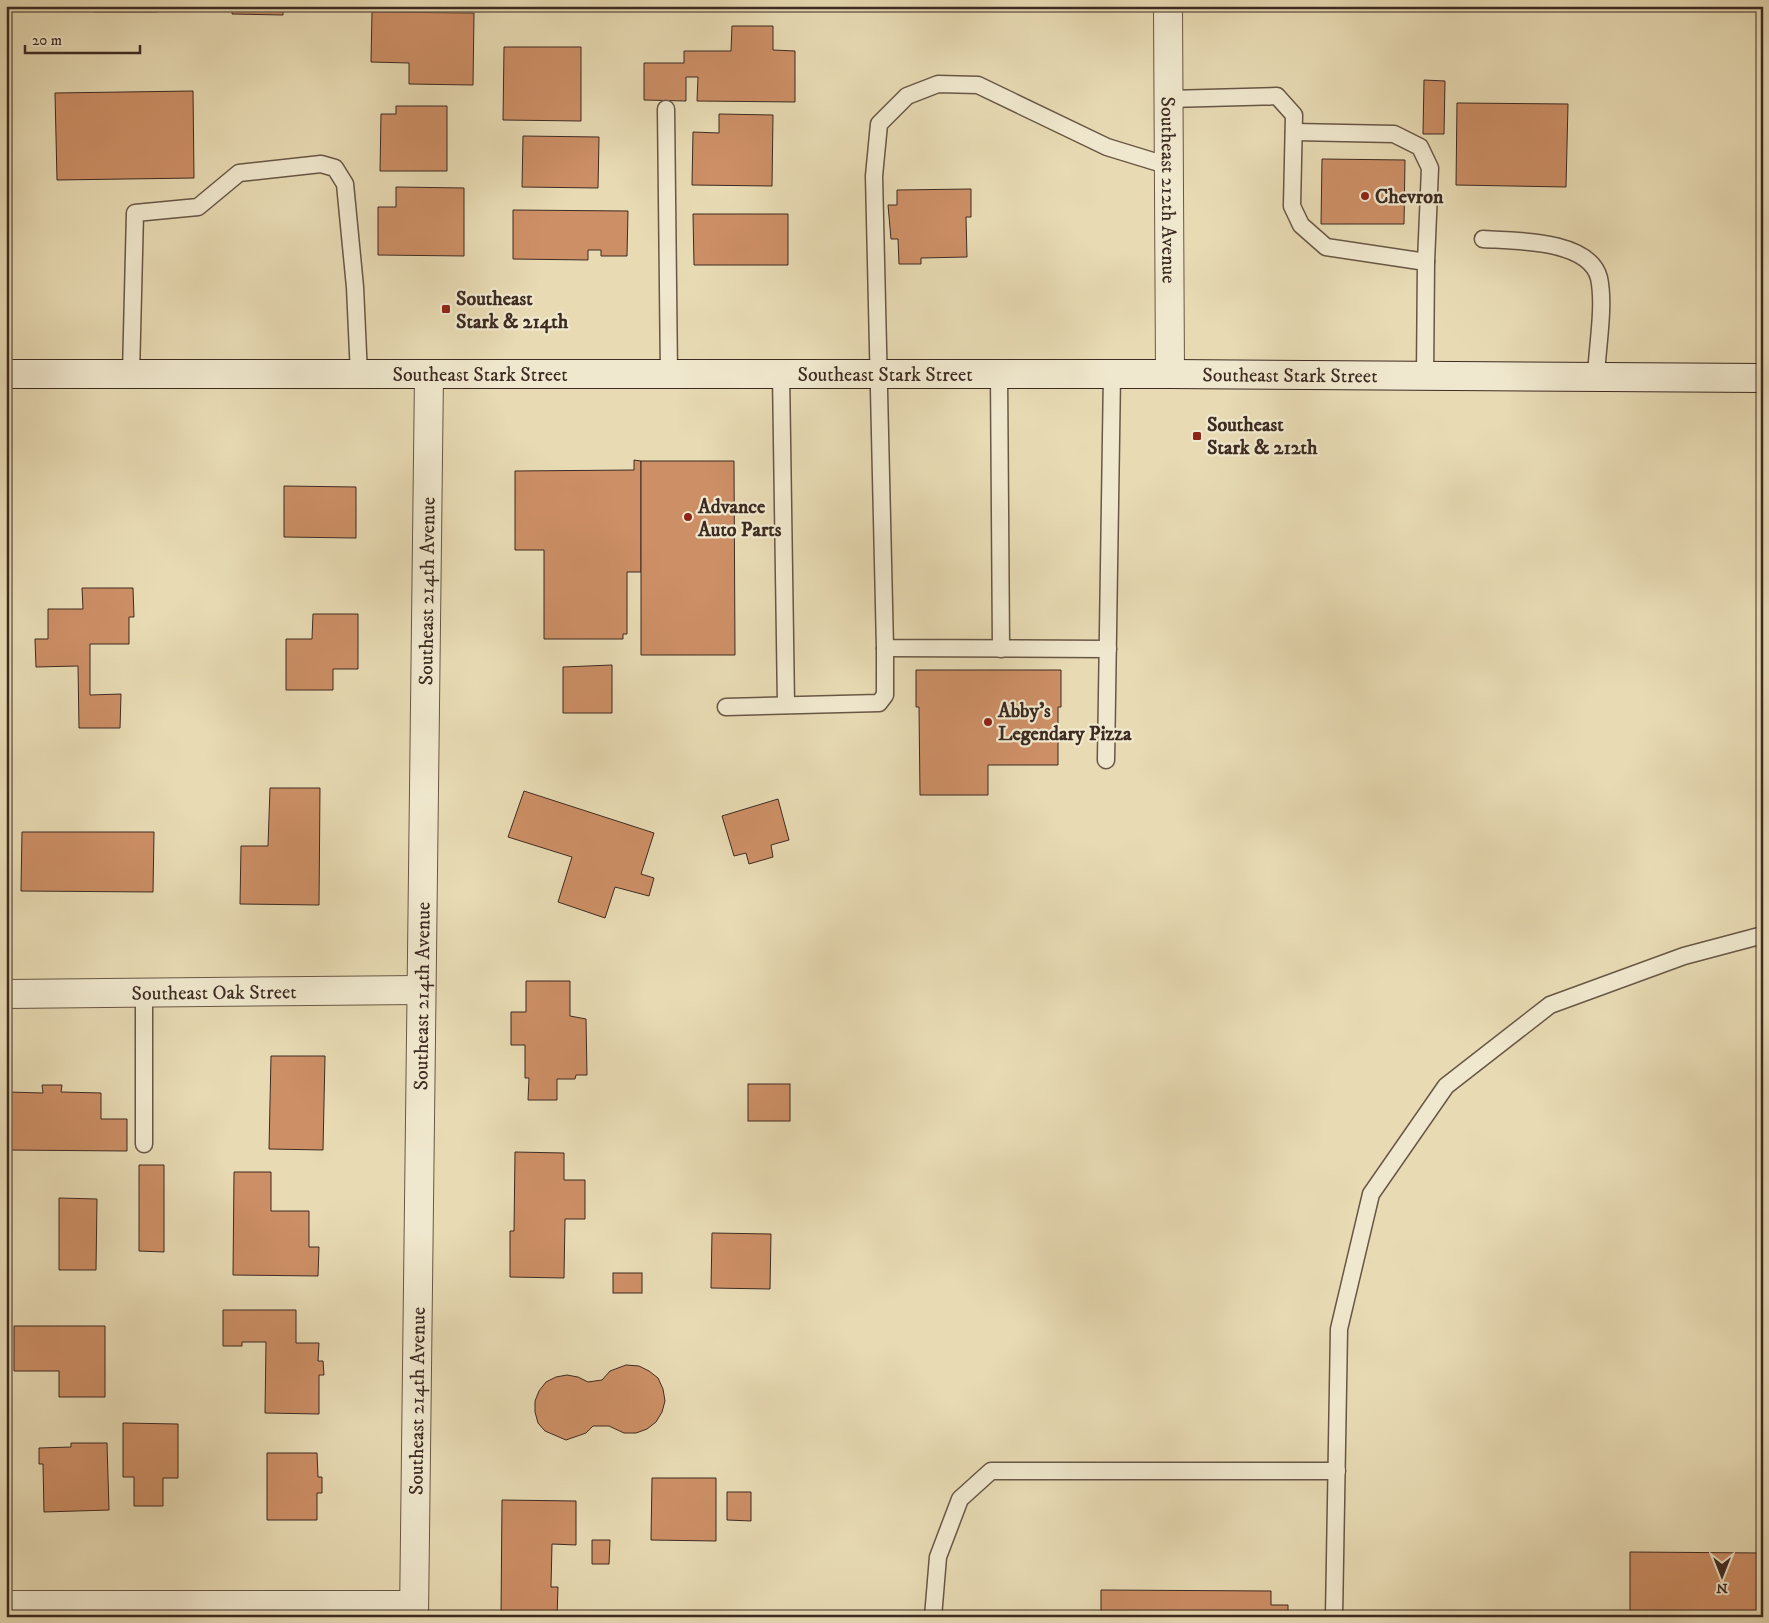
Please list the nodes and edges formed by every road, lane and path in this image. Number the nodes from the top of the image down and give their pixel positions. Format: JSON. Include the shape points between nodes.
{"nodes":[{"id":1,"x":1168,"y":6,"type":"edge"},
{"id":2,"x":1168,"y":99,"type":"junction"},
{"id":3,"x":666,"y":109,"type":"dead end"},
{"id":4,"x":1294,"y":132,"type":"junction"},
{"id":5,"x":1169,"y":166,"type":"junction"},
{"id":6,"x":1483,"y":240,"type":"dead end"},
{"id":7,"x":1426,"y":262,"type":"junction"},
{"id":8,"x":6,"y":374,"type":"edge"},
{"id":9,"x":132,"y":374,"type":"junction"},
{"id":10,"x":781,"y":374,"type":"junction"},
{"id":11,"x":877,"y":374,"type":"junction"},
{"id":12,"x":999,"y":374,"type":"junction"},
{"id":13,"x":1112,"y":374,"type":"junction"},
{"id":14,"x":1170,"y":374,"type":"junction"},
{"id":15,"x":359,"y":375,"type":"junction"},
{"id":16,"x":429,"y":375,"type":"junction"},
{"id":17,"x":669,"y":375,"type":"junction"},
{"id":18,"x":1425,"y":376,"type":"junction"},
{"id":19,"x":1596,"y":377,"type":"junction"},
{"id":20,"x":1763,"y":378,"type":"edge"},
{"id":21,"x":885,"y":648,"type":"junction"},
{"id":22,"x":1001,"y":649,"type":"junction"},
{"id":23,"x":1108,"y":650,"type":"junction"},
{"id":24,"x":786,"y":705,"type":"junction"},
{"id":25,"x":726,"y":707,"type":"dead end"},
{"id":26,"x":1106,"y":760,"type":"dead end"},
{"id":27,"x":1763,"y":935,"type":"edge"},
{"id":28,"x":420,"y":990,"type":"junction"},
{"id":29,"x":144,"y":993,"type":"junction"},
{"id":30,"x":6,"y":994,"type":"edge"},
{"id":31,"x":144,"y":1144,"type":"dead end"},
{"id":32,"x":1337,"y":1471,"type":"junction"},
{"id":33,"x":6,"y":1604,"type":"edge"},
{"id":34,"x":414,"y":1611,"type":"edge"},
{"id":35,"x":933,"y":1617,"type":"edge"},
{"id":36,"x":1334,"y":1617,"type":"edge"}],
"edges":[{"from":1,"to":2,"type":"street","name":"Southeast 212th Avenue"},
{"from":2,"to":4,"type":"lane","via":[[1277,96],[1294,115]]},
{"from":2,"to":5,"type":"street","name":"Southeast 212th Avenue"},
{"from":3,"to":17,"type":"lane"},
{"from":4,"to":7,"type":"lane","via":[[1292,206],[1301,226],[1326,247]]},
{"from":4,"to":7,"type":"lane","via":[[1394,134],[1420,147],[1430,168]]},
{"from":5,"to":11,"type":"lane","via":[[1107,146],[978,85],[938,84],[907,96],[879,124],[874,176]]},
{"from":5,"to":14,"type":"street","name":"Southeast 212th Avenue"},
{"from":6,"to":19,"type":"lane","via":[[1544,242],[1586,259],[1599,276]]},
{"from":7,"to":18,"type":"lane"},
{"from":8,"to":9,"type":"street","name":"Southeast Stark Street"},
{"from":9,"to":15,"type":"street","name":"Southeast Stark Street"},
{"from":9,"to":15,"type":"lane","via":[[135,213],[198,207],[239,173],[321,164],[335,168],[344,184],[355,287]]},
{"from":10,"to":11,"type":"street","name":"Southeast Stark Street"},
{"from":10,"to":17,"type":"street","name":"Southeast Stark Street"},
{"from":10,"to":24,"type":"lane"},
{"from":11,"to":12,"type":"street","name":"Southeast Stark Street"},
{"from":11,"to":21,"type":"lane"},
{"from":12,"to":13,"type":"street","name":"Southeast Stark Street"},
{"from":12,"to":22,"type":"lane"},
{"from":13,"to":14,"type":"street","name":"Southeast Stark Street"},
{"from":13,"to":23,"type":"lane"},
{"from":14,"to":18,"type":"street","name":"Southeast Stark Street"},
{"from":15,"to":16,"type":"street","name":"Southeast Stark Street"},
{"from":16,"to":17,"type":"street","name":"Southeast Stark Street"},
{"from":16,"to":28,"type":"street","name":"Southeast 214th Avenue"},
{"from":18,"to":19,"type":"street","name":"Southeast Stark Street"},
{"from":19,"to":20,"type":"street","name":"Southeast Stark Street"},
{"from":21,"to":22,"type":"lane"},
{"from":21,"to":24,"type":"lane","via":[[885,695],[879,703]]},
{"from":22,"to":23,"type":"lane"},
{"from":23,"to":26,"type":"lane"},
{"from":24,"to":25,"type":"lane"},
{"from":27,"to":32,"type":"lane","via":[[1684,956],[1550,1005],[1446,1086],[1371,1194],[1339,1329]]},
{"from":28,"to":29,"type":"street","name":"Southeast Oak Street"},
{"from":28,"to":34,"type":"street","name":"Southeast 214th Avenue"},
{"from":29,"to":30,"type":"street","name":"Southeast Oak Street"},
{"from":29,"to":31,"type":"lane"},
{"from":32,"to":35,"type":"lane","via":[[991,1471],[960,1499],[938,1557]]},
{"from":32,"to":36,"type":"lane"},
{"from":33,"to":34,"type":"street"}]}
